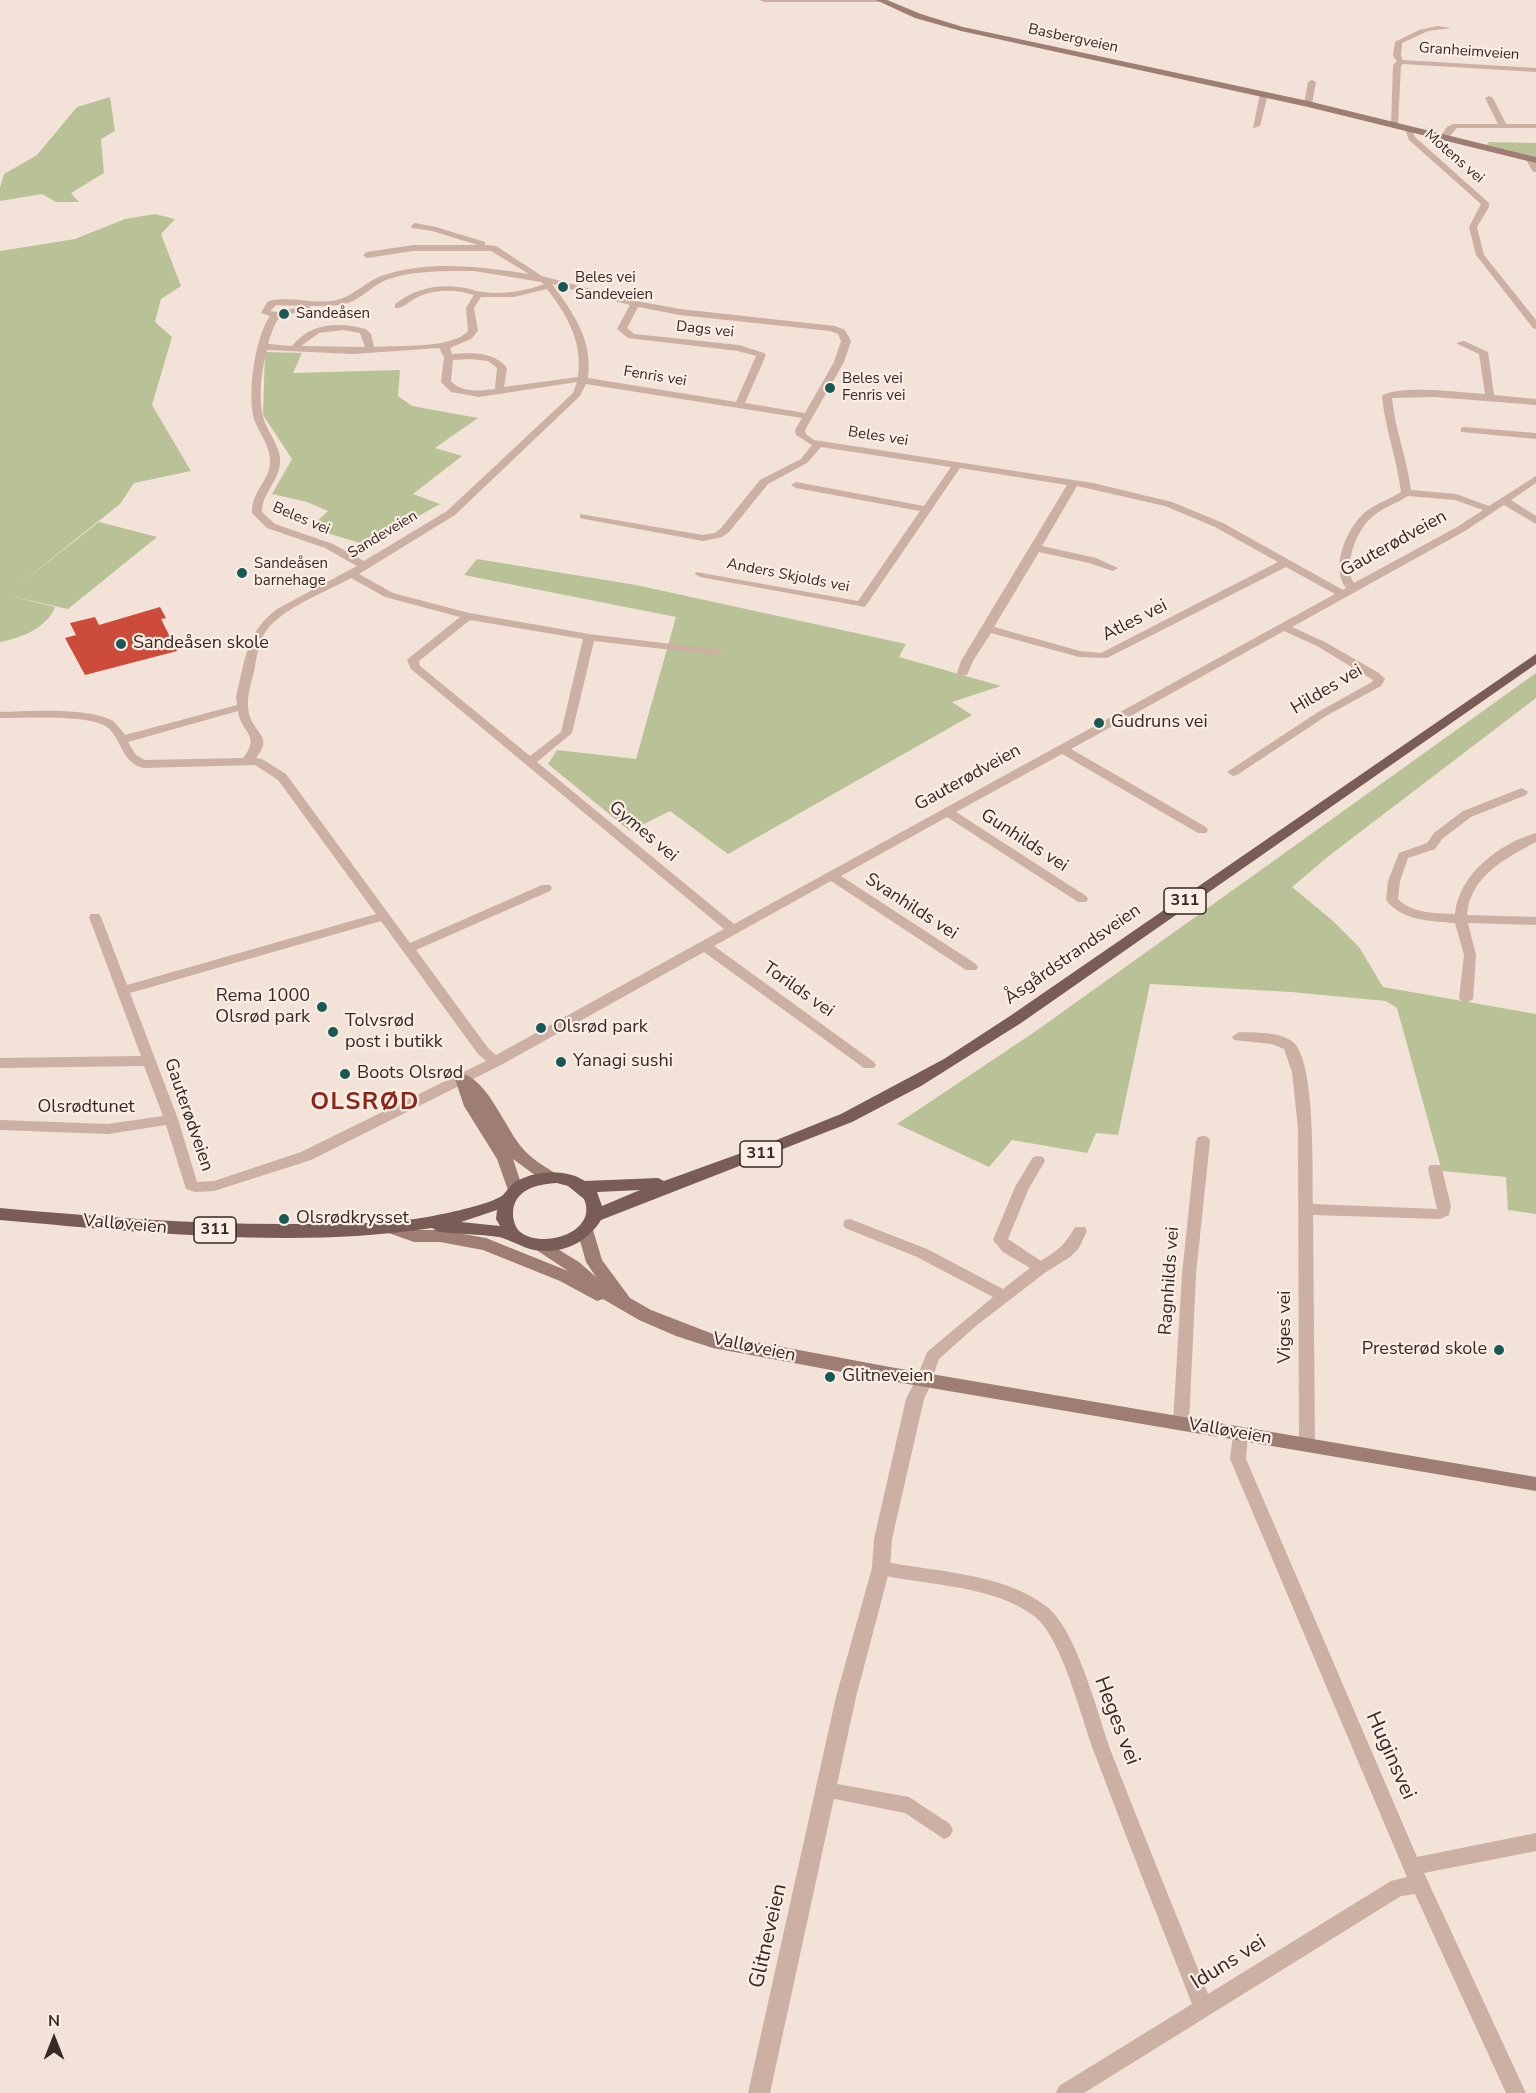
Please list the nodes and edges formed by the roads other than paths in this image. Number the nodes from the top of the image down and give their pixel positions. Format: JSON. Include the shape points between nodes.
{"nodes":[{"id":1,"x":764,"y":0,"type":"edge"},
{"id":2,"x":882,"y":0,"type":"edge"},
{"id":3,"x":1447,"y":28,"type":"dead end"},
{"id":4,"x":1401,"y":62,"type":"junction"},
{"id":5,"x":1536,"y":70,"type":"edge"},
{"id":6,"x":1312,"y":82,"type":"dead end"},
{"id":7,"x":1264,"y":94,"type":"junction"},
{"id":8,"x":1489,"y":98,"type":"dead end"},
{"id":9,"x":1308,"y":104,"type":"junction"},
{"id":10,"x":1394,"y":124,"type":"junction"},
{"id":11,"x":1256,"y":126,"type":"dead end"},
{"id":12,"x":1503,"y":126,"type":"junction"},
{"id":13,"x":1536,"y":126,"type":"edge"},
{"id":14,"x":1407,"y":128,"type":"junction"},
{"id":15,"x":1444,"y":137,"type":"junction"},
{"id":16,"x":1533,"y":159,"type":"edge"},
{"id":17,"x":1536,"y":170,"type":"edge"},
{"id":18,"x":415,"y":226,"type":"dead end"},
{"id":19,"x":493,"y":248,"type":"junction"},
{"id":20,"x":367,"y":255,"type":"dead end"},
{"id":21,"x":546,"y":282,"type":"junction"},
{"id":22,"x":479,"y":294,"type":"junction"},
{"id":23,"x":635,"y":304,"type":"junction"},
{"id":24,"x":398,"y":306,"type":"dead end"},
{"id":25,"x":1536,"y":326,"type":"edge"},
{"id":26,"x":1461,"y":343,"type":"dead end"},
{"id":27,"x":445,"y":346,"type":"junction"},
{"id":28,"x":266,"y":347,"type":"junction"},
{"id":29,"x":294,"y":349,"type":"junction"},
{"id":30,"x":370,"y":349,"type":"junction"},
{"id":31,"x":449,"y":357,"type":"junction"},
{"id":32,"x":583,"y":380,"type":"junction"},
{"id":33,"x":499,"y":391,"type":"junction"},
{"id":34,"x":1491,"y":399,"type":"junction"},
{"id":35,"x":1536,"y":402,"type":"edge"},
{"id":36,"x":739,"y":405,"type":"junction"},
{"id":37,"x":807,"y":416,"type":"junction"},
{"id":38,"x":1464,"y":430,"type":"dead end"},
{"id":39,"x":1536,"y":436,"type":"edge"},
{"id":40,"x":819,"y":443,"type":"junction"},
{"id":41,"x":957,"y":465,"type":"junction"},
{"id":42,"x":1536,"y":479,"type":"edge"},
{"id":43,"x":1073,"y":484,"type":"junction"},
{"id":44,"x":796,"y":485,"type":"dead end"},
{"id":45,"x":1406,"y":493,"type":"junction"},
{"id":46,"x":1506,"y":501,"type":"junction"},
{"id":47,"x":926,"y":509,"type":"junction"},
{"id":48,"x":1492,"y":510,"type":"junction"},
{"id":49,"x":584,"y":516,"type":"dead end"},
{"id":50,"x":1536,"y":521,"type":"edge"},
{"id":51,"x":1036,"y":548,"type":"junction"},
{"id":52,"x":1287,"y":562,"type":"junction"},
{"id":53,"x":363,"y":565,"type":"junction"},
{"id":54,"x":1113,"y":568,"type":"dead end"},
{"id":55,"x":351,"y":574,"type":"junction"},
{"id":56,"x":700,"y":574,"type":"dead end"},
{"id":57,"x":1348,"y":591,"type":"junction"},
{"id":58,"x":468,"y":616,"type":"junction"},
{"id":59,"x":1284,"y":627,"type":"junction"},
{"id":60,"x":988,"y":629,"type":"junction"},
{"id":61,"x":589,"y":638,"type":"junction"},
{"id":62,"x":716,"y":651,"type":"dead end"},
{"id":63,"x":1536,"y":658,"type":"edge"},
{"id":64,"x":963,"y":673,"type":"dead end"},
{"id":65,"x":242,"y":707,"type":"junction"},
{"id":66,"x":0,"y":715,"type":"edge"},
{"id":67,"x":121,"y":740,"type":"junction"},
{"id":68,"x":1063,"y":749,"type":"junction"},
{"id":69,"x":247,"y":761,"type":"junction"},
{"id":70,"x":531,"y":761,"type":"junction"},
{"id":71,"x":1233,"y":772,"type":"dead end"},
{"id":72,"x":1522,"y":792,"type":"dead end"},
{"id":73,"x":947,"y":812,"type":"junction"},
{"id":74,"x":1202,"y":830,"type":"dead end"},
{"id":75,"x":1536,"y":837,"type":"edge"},
{"id":76,"x":832,"y":876,"type":"junction"},
{"id":77,"x":546,"y":888,"type":"dead end"},
{"id":78,"x":1082,"y":899,"type":"dead end"},
{"id":79,"x":383,"y":916,"type":"junction"},
{"id":80,"x":95,"y":917,"type":"dead end"},
{"id":81,"x":1461,"y":920,"type":"junction"},
{"id":82,"x":1536,"y":921,"type":"edge"},
{"id":83,"x":733,"y":930,"type":"junction"},
{"id":84,"x":705,"y":946,"type":"junction"},
{"id":85,"x":408,"y":949,"type":"junction"},
{"id":86,"x":971,"y":968,"type":"dead end"},
{"id":87,"x":122,"y":991,"type":"junction"},
{"id":88,"x":1466,"y":999,"type":"dead end"},
{"id":89,"x":1239,"y":1037,"type":"dead end"},
{"id":90,"x":149,"y":1061,"type":"junction"},
{"id":91,"x":496,"y":1062,"type":"junction"},
{"id":92,"x":0,"y":1063,"type":"edge"},
{"id":93,"x":869,"y":1065,"type":"dead end"},
{"id":94,"x":463,"y":1079,"type":"junction"},
{"id":95,"x":171,"y":1119,"type":"junction"},
{"id":96,"x":0,"y":1125,"type":"edge"},
{"id":97,"x":1203,"y":1141,"type":"dead end"},
{"id":98,"x":1038,"y":1161,"type":"dead end"},
{"id":99,"x":1435,"y":1169,"type":"dead end"},
{"id":100,"x":697,"y":1176,"type":"junction"},
{"id":101,"x":549,"y":1177,"type":"junction"},
{"id":102,"x":583,"y":1187,"type":"junction"},
{"id":103,"x":511,"y":1194,"type":"junction"},
{"id":104,"x":1305,"y":1209,"type":"junction"},
{"id":105,"x":0,"y":1214,"type":"edge"},
{"id":106,"x":589,"y":1223,"type":"junction"},
{"id":107,"x":431,"y":1224,"type":"junction"},
{"id":108,"x":850,"y":1224,"type":"dead end"},
{"id":109,"x":389,"y":1227,"type":"junction"},
{"id":110,"x":1080,"y":1231,"type":"dead end"},
{"id":111,"x":513,"y":1235,"type":"junction"},
{"id":112,"x":541,"y":1245,"type":"junction"},
{"id":113,"x":1041,"y":1268,"type":"junction"},
{"id":114,"x":1004,"y":1296,"type":"junction"},
{"id":115,"x":625,"y":1302,"type":"junction"},
{"id":116,"x":645,"y":1315,"type":"junction"},
{"id":117,"x":924,"y":1380,"type":"junction"},
{"id":118,"x":1181,"y":1423,"type":"junction"},
{"id":119,"x":1240,"y":1433,"type":"junction"},
{"id":120,"x":1307,"y":1445,"type":"junction"},
{"id":121,"x":1536,"y":1484,"type":"edge"},
{"id":122,"x":881,"y":1568,"type":"junction"},
{"id":123,"x":826,"y":1790,"type":"junction"},
{"id":124,"x":944,"y":1830,"type":"dead end"},
{"id":125,"x":1536,"y":1842,"type":"edge"},
{"id":126,"x":1413,"y":1866,"type":"junction"},
{"id":127,"x":1421,"y":1885,"type":"junction"},
{"id":128,"x":1203,"y":2007,"type":"junction"},
{"id":129,"x":759,"y":2093,"type":"edge"},
{"id":130,"x":1066,"y":2093,"type":"edge"},
{"id":131,"x":1516,"y":2093,"type":"edge"}],
"edges":[{"from":1,"to":2,"type":"street","name":"Basbergveien"},
{"from":2,"to":7,"type":"main road","name":"Basbergveien","via":[[961,29]]},
{"from":3,"to":4,"type":"street","name":"Granheimveien","via":[[1422,29],[1399,42],[1397,56]]},
{"from":4,"to":5,"type":"street","name":"Granheimveien"},
{"from":4,"to":10,"type":"street","name":"Granheimveien","via":[[1397,65]]},
{"from":6,"to":9,"type":"street"},
{"from":7,"to":9,"type":"main road","name":"Basbergveien"},
{"from":7,"to":11,"type":"street"},
{"from":8,"to":12,"type":"street"},
{"from":9,"to":10,"type":"main road","name":"Basbergveien"},
{"from":10,"to":14,"type":"main road","name":"Basbergveien"},
{"from":12,"to":13,"type":"street"},
{"from":12,"to":15,"type":"street","via":[[1456,126]]},
{"from":14,"to":15,"type":"main road","name":"Basbergveien"},
{"from":14,"to":25,"type":"street","name":"Motens vei","via":[[1412,138],[1485,203],[1473,227],[1480,255]]},
{"from":15,"to":16,"type":"main road","name":"Basbergveien"},
{"from":16,"to":17,"type":"street","name":"Basbergveien"},
{"from":18,"to":19,"type":"street","name":"Sandeveien"},
{"from":19,"to":20,"type":"street","name":"Sandeveien","via":[[412,248]]},
{"from":19,"to":21,"type":"street","name":"Sandeveien"},
{"from":21,"to":22,"type":"street","via":[[519,293]]},
{"from":21,"to":23,"type":"street","name":"Beles vei"},
{"from":21,"to":28,"type":"street","name":"Beles vei","via":[[474,268],[387,277],[350,299],[277,315],[272,319]]},
{"from":21,"to":32,"type":"street","name":"Sandeveien","via":[[571,315],[579,333],[584,350]]},
{"from":22,"to":24,"type":"street","via":[[462,289],[432,290],[412,295]]},
{"from":22,"to":27,"type":"street","via":[[470,308],[474,331]]},
{"from":23,"to":36,"type":"street","name":"Dags vei","via":[[622,329],[631,336],[739,348],[761,355]]},
{"from":23,"to":37,"type":"street","name":"Beles vei","via":[[701,316],[839,330],[846,341],[839,362]]},
{"from":26,"to":34,"type":"street","via":[[1483,352]]},
{"from":27,"to":30,"type":"street"},
{"from":27,"to":31,"type":"street","name":"Fenris vei"},
{"from":28,"to":29,"type":"street"},
{"from":28,"to":53,"type":"street","name":"Beles vei","via":[[259,359],[257,414],[276,459],[257,496],[257,513],[271,526],[329,546]]},
{"from":29,"to":30,"type":"street"},
{"from":29,"to":30,"type":"street","via":[[314,330],[332,328],[363,331]]},
{"from":31,"to":33,"type":"street","via":[[490,358],[498,363],[502,373]]},
{"from":31,"to":33,"type":"street","name":"Fenris vei","via":[[446,382],[454,390],[471,394]]},
{"from":32,"to":33,"type":"street","name":"Fenris vei"},
{"from":32,"to":36,"type":"street","name":"Fenris vei"},
{"from":32,"to":53,"type":"street","name":"Sandeveien","via":[[569,404],[451,513]]},
{"from":34,"to":35,"type":"street"},
{"from":34,"to":45,"type":"street","via":[[1399,393],[1387,396]]},
{"from":36,"to":37,"type":"street","name":"Fenris vei"},
{"from":37,"to":40,"type":"street","via":[[801,435]]},
{"from":38,"to":39,"type":"street"},
{"from":40,"to":41,"type":"street","name":"Beles vei"},
{"from":40,"to":49,"type":"street","via":[[797,466],[764,482],[718,535],[693,537]]},
{"from":41,"to":43,"type":"street","name":"Beles vei"},
{"from":41,"to":47,"type":"street","name":"Anders Skjolds vei"},
{"from":42,"to":46,"type":"street","name":"Gauterødveien"},
{"from":43,"to":51,"type":"street"},
{"from":43,"to":52,"type":"street","name":"Beles vei","via":[[1118,491],[1183,510]]},
{"from":44,"to":47,"type":"street"},
{"from":45,"to":48,"type":"street","name":"Gauterødveien","via":[[1456,497]]},
{"from":45,"to":57,"type":"street","via":[[1368,515],[1358,528],[1344,573]]},
{"from":46,"to":48,"type":"street","name":"Gauterødveien"},
{"from":46,"to":50,"type":"street"},
{"from":47,"to":56,"type":"street","name":"Anders Skjolds vei","via":[[861,605]]},
{"from":48,"to":57,"type":"street","name":"Gauterødveien"},
{"from":51,"to":54,"type":"street"},
{"from":51,"to":60,"type":"street"},
{"from":52,"to":57,"type":"street","name":"Beles vei"},
{"from":52,"to":60,"type":"street","name":"Atles vei","via":[[1103,656],[1079,654]]},
{"from":53,"to":55,"type":"street","name":"Sandeveien"},
{"from":55,"to":58,"type":"street","via":[[398,598]]},
{"from":55,"to":65,"type":"street","name":"Sandeveien","via":[[281,611],[262,627]]},
{"from":57,"to":59,"type":"street","name":"Gauterødveien"},
{"from":58,"to":61,"type":"street"},
{"from":58,"to":70,"type":"street","name":"Gymes vei","via":[[422,651],[413,660],[415,667]]},
{"from":59,"to":68,"type":"street","name":"Gauterødveien"},
{"from":59,"to":71,"type":"street","name":"Hildes vei","via":[[1322,644],[1379,679],[1377,684],[1322,714]]},
{"from":60,"to":64,"type":"street"},
{"from":61,"to":62,"type":"street"},
{"from":61,"to":70,"type":"street","via":[[566,733]]},
{"from":63,"to":100,"type":"main road","name":"Åsgårdstrandsveien","number":"311","via":[[1042,1000],[914,1084],[825,1128]]},
{"from":65,"to":67,"type":"street"},
{"from":65,"to":69,"type":"street","via":[[244,718],[257,736],[256,750]]},
{"from":66,"to":67,"type":"street","via":[[96,718],[110,723]]},
{"from":67,"to":69,"type":"street","via":[[133,759],[143,764]]},
{"from":68,"to":73,"type":"street","name":"Gauterødveien"},
{"from":68,"to":74,"type":"street"},
{"from":69,"to":79,"type":"street","via":[[262,762],[282,777]]},
{"from":70,"to":83,"type":"street","name":"Gymes vei"},
{"from":72,"to":81,"type":"street","via":[[1467,814],[1431,846],[1408,852],[1400,862],[1393,904],[1400,910]]},
{"from":73,"to":76,"type":"street","name":"Gauterødveien"},
{"from":73,"to":78,"type":"street","name":"Gunhilds vei"},
{"from":75,"to":81,"type":"street","via":[[1481,871],[1468,890]]},
{"from":76,"to":83,"type":"street","name":"Gauterødveien"},
{"from":76,"to":86,"type":"street","name":"Svanhilds vei"},
{"from":77,"to":85,"type":"street"},
{"from":79,"to":85,"type":"street"},
{"from":79,"to":87,"type":"street"},
{"from":80,"to":87,"type":"street","name":"Gauterødveien"},
{"from":81,"to":82,"type":"street"},
{"from":81,"to":88,"type":"street","via":[[1470,955]]},
{"from":83,"to":84,"type":"street","name":"Gauterødveien"},
{"from":84,"to":91,"type":"street","name":"Gauterødveien"},
{"from":84,"to":93,"type":"street","name":"Torilds vei"},
{"from":85,"to":91,"type":"street"},
{"from":87,"to":90,"type":"street","name":"Gauterødveien"},
{"from":89,"to":104,"type":"street","name":"Viges vei","via":[[1277,1041],[1294,1052],[1305,1128]]},
{"from":90,"to":92,"type":"street"},
{"from":90,"to":95,"type":"street","name":"Gauterødveien"},
{"from":91,"to":94,"type":"street","name":"Gauterødveien"},
{"from":94,"to":95,"type":"street","name":"Gauterødveien","via":[[318,1151],[214,1186],[191,1185]]},
{"from":94,"to":101,"type":"main road","via":[[478,1092],[518,1153]]},
{"from":94,"to":103,"type":"main road","via":[[465,1094],[514,1175]]},
{"from":95,"to":96,"type":"street","name":"Olsrødtunet","via":[[96,1130]]},
{"from":97,"to":118,"type":"street","name":"Ragnhilds vei","via":[[1189,1274]]},
{"from":98,"to":113,"type":"street","via":[[1022,1187],[1000,1240]]},
{"from":99,"to":104,"type":"street","via":[[1444,1206],[1440,1214]]},
{"from":100,"to":102,"type":"main road","name":"Åsgårdstrandsveien","number":"311","via":[[651,1185]]},
{"from":100,"to":106,"type":"main road","name":"Åsgårdstrandsveien","number":"311","via":[[625,1202]]},
{"from":101,"to":102,"type":"main road","number":"311"},
{"from":101,"to":103,"type":"main road","number":"311","via":[[529,1181]]},
{"from":102,"to":106,"type":"main road","via":[[594,1201]]},
{"from":103,"to":107,"type":"main road","name":"Valløveien","number":"311","via":[[485,1209]]},
{"from":103,"to":111,"type":"main road","via":[[503,1217]]},
{"from":104,"to":120,"type":"street","name":"Viges vei"},
{"from":105,"to":109,"type":"main road","name":"Valløveien","number":"311","via":[[190,1230]]},
{"from":106,"to":112,"type":"main road","number":"311","via":[[566,1241]]},
{"from":106,"to":115,"type":"main road","name":"Valløveien","via":[[594,1262]]},
{"from":107,"to":109,"type":"main road","name":"Valløveien","number":"311"},
{"from":107,"to":111,"type":"main road","name":"Valløveien","number":"311"},
{"from":108,"to":114,"type":"street","via":[[922,1253]]},
{"from":109,"to":116,"type":"main road","via":[[414,1236],[486,1244]]},
{"from":110,"to":113,"type":"street","via":[[1065,1253]]},
{"from":111,"to":112,"type":"main road","number":"311"},
{"from":112,"to":115,"type":"main road","name":"Valløveien","via":[[597,1287]]},
{"from":113,"to":114,"type":"street"},
{"from":114,"to":117,"type":"street","via":[[932,1356]]},
{"from":115,"to":116,"type":"main road","name":"Valløveien"},
{"from":116,"to":117,"type":"main road","name":"Valløveien","via":[[713,1341]]},
{"from":117,"to":118,"type":"main road","name":"Valløveien"},
{"from":117,"to":122,"type":"street","name":"Glitneveien","via":[[915,1399]]},
{"from":118,"to":119,"type":"main road","name":"Valløveien"},
{"from":119,"to":120,"type":"main road","name":"Valløveien"},
{"from":119,"to":126,"type":"street","name":"Huginsvei","via":[[1238,1459]]},
{"from":120,"to":121,"type":"main road","name":"Valløveien"},
{"from":122,"to":123,"type":"street","name":"Glitneveien"},
{"from":122,"to":128,"type":"street","name":"Heges vei","via":[[991,1589],[1033,1605],[1047,1616],[1060,1635]]},
{"from":123,"to":124,"type":"street","via":[[909,1805]]},
{"from":123,"to":129,"type":"street","name":"Glitneveien"},
{"from":125,"to":126,"type":"street"},
{"from":126,"to":127,"type":"street","name":"Huginsvei"},
{"from":127,"to":128,"type":"street","name":"Iduns vei","via":[[1398,1887]]},
{"from":127,"to":131,"type":"street","name":"Huginsvei"},
{"from":128,"to":130,"type":"street","name":"Iduns vei"}]}
